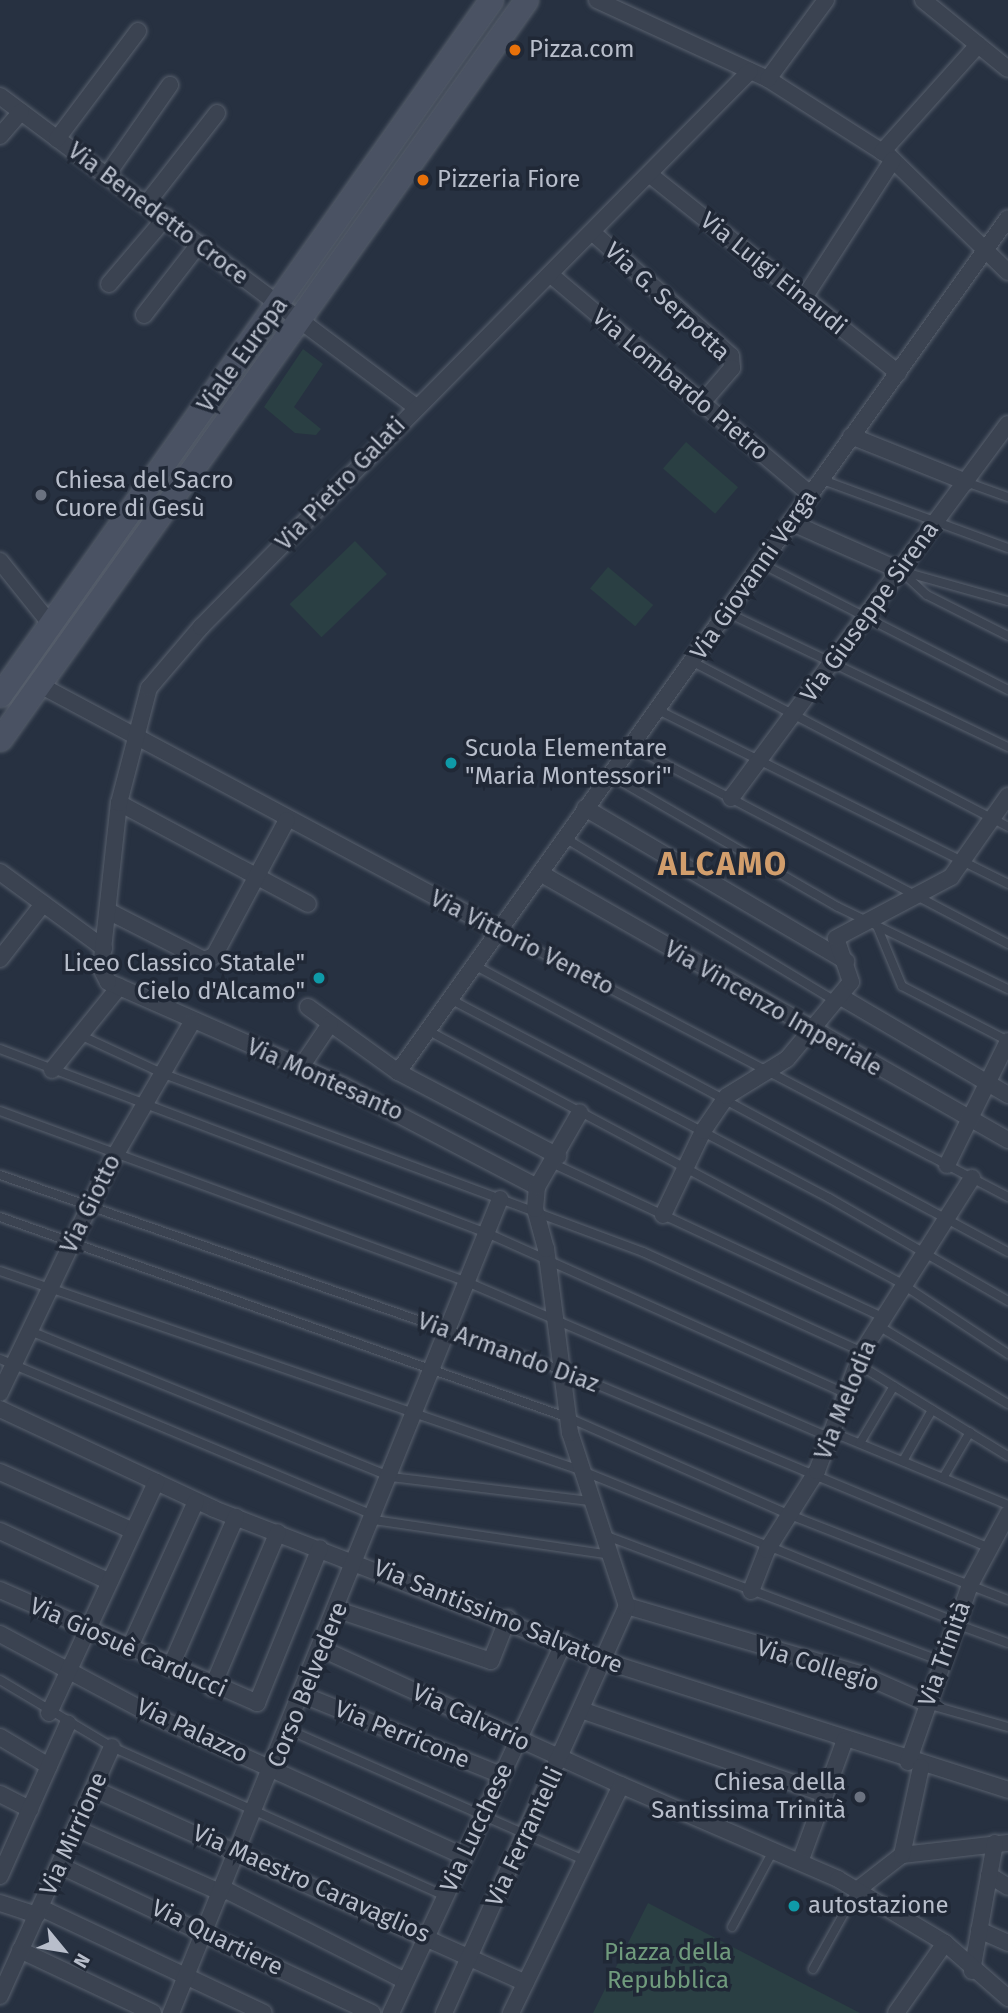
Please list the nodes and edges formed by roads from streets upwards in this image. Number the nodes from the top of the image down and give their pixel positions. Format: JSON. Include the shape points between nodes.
{"nodes":[{"id":1,"x":491,"y":0,"type":"edge"},
{"id":2,"x":526,"y":0,"type":"edge"},
{"id":3,"x":597,"y":0,"type":"edge"},
{"id":4,"x":825,"y":0,"type":"edge"},
{"id":5,"x":923,"y":0,"type":"edge"},
{"id":6,"x":138,"y":31,"type":"dead end"},
{"id":7,"x":978,"y":45,"type":"junction"},
{"id":8,"x":1008,"y":69,"type":"edge"},
{"id":9,"x":750,"y":71,"type":"junction"},
{"id":10,"x":768,"y":79,"type":"junction"},
{"id":11,"x":170,"y":85,"type":"dead end"},
{"id":12,"x":0,"y":96,"type":"edge"},
{"id":13,"x":21,"y":112,"type":"junction"},
{"id":14,"x":217,"y":113,"type":"dead end"},
{"id":15,"x":0,"y":136,"type":"edge"},
{"id":16,"x":57,"y":139,"type":"junction"},
{"id":17,"x":888,"y":156,"type":"junction"},
{"id":18,"x":649,"y":174,"type":"junction"},
{"id":19,"x":107,"y":175,"type":"junction"},
{"id":20,"x":147,"y":203,"type":"junction"},
{"id":21,"x":166,"y":217,"type":"junction"},
{"id":22,"x":1008,"y":218,"type":"edge"},
{"id":23,"x":592,"y":232,"type":"junction"},
{"id":24,"x":199,"y":243,"type":"junction"},
{"id":25,"x":985,"y":249,"type":"junction"},
{"id":26,"x":1008,"y":272,"type":"edge"},
{"id":27,"x":551,"y":275,"type":"junction"},
{"id":28,"x":109,"y":284,"type":"dead end"},
{"id":29,"x":804,"y":298,"type":"junction"},
{"id":30,"x":280,"y":304,"type":"junction"},
{"id":31,"x":144,"y":315,"type":"dead end"},
{"id":32,"x":301,"y":320,"type":"junction"},
{"id":33,"x":898,"y":373,"type":"junction"},
{"id":34,"x":701,"y":404,"type":"junction"},
{"id":35,"x":416,"y":407,"type":"junction"},
{"id":36,"x":1005,"y":433,"type":"edge"},
{"id":37,"x":851,"y":436,"type":"junction"},
{"id":38,"x":966,"y":482,"type":"junction"},
{"id":39,"x":810,"y":494,"type":"junction"},
{"id":40,"x":790,"y":522,"type":"junction"},
{"id":41,"x":0,"y":561,"type":"edge"},
{"id":42,"x":901,"y":571,"type":"junction"},
{"id":43,"x":52,"y":626,"type":"junction"},
{"id":44,"x":38,"y":684,"type":"junction"},
{"id":45,"x":0,"y":695,"type":"edge"},
{"id":46,"x":0,"y":738,"type":"edge"},
{"id":47,"x":134,"y":739,"type":"junction"},
{"id":48,"x":1008,"y":796,"type":"edge"},
{"id":49,"x":731,"y":798,"type":"road end"},
{"id":50,"x":119,"y":803,"type":"junction"},
{"id":51,"x":585,"y":808,"type":"junction"},
{"id":52,"x":287,"y":820,"type":"junction"},
{"id":53,"x":0,"y":872,"type":"edge"},
{"id":54,"x":540,"y":873,"type":"junction"},
{"id":55,"x":255,"y":877,"type":"junction"},
{"id":56,"x":43,"y":904,"type":"junction"},
{"id":57,"x":308,"y":904,"type":"dead end"},
{"id":58,"x":108,"y":911,"type":"junction"},
{"id":59,"x":498,"y":930,"type":"junction"},
{"id":60,"x":104,"y":948,"type":"junction"},
{"id":61,"x":0,"y":959,"type":"edge"},
{"id":62,"x":848,"y":962,"type":"junction"},
{"id":63,"x":113,"y":984,"type":"junction"},
{"id":64,"x":839,"y":1000,"type":"junction"},
{"id":65,"x":308,"y":1007,"type":"dead end"},
{"id":66,"x":192,"y":1022,"type":"junction"},
{"id":67,"x":330,"y":1024,"type":"junction"},
{"id":68,"x":814,"y":1033,"type":"junction"},
{"id":69,"x":1008,"y":1041,"type":"edge"},
{"id":70,"x":301,"y":1067,"type":"junction"},
{"id":71,"x":52,"y":1070,"type":"road end"},
{"id":72,"x":398,"y":1072,"type":"junction"},
{"id":73,"x":985,"y":1083,"type":"junction"},
{"id":74,"x":1008,"y":1095,"type":"edge"},
{"id":75,"x":580,"y":1112,"type":"road end"},
{"id":76,"x":968,"y":1120,"type":"junction"},
{"id":77,"x":1008,"y":1140,"type":"edge"},
{"id":78,"x":556,"y":1160,"type":"junction"},
{"id":79,"x":947,"y":1165,"type":"road end"},
{"id":80,"x":972,"y":1178,"type":"road end"},
{"id":81,"x":537,"y":1187,"type":"junction"},
{"id":82,"x":500,"y":1199,"type":"road end"},
{"id":83,"x":663,"y":1215,"type":"road end"},
{"id":84,"x":6,"y":1363,"type":"edge"},
{"id":85,"x":0,"y":1393,"type":"edge"},
{"id":86,"x":0,"y":1409,"type":"edge"},
{"id":87,"x":0,"y":1472,"type":"edge"},
{"id":88,"x":156,"y":1482,"type":"junction"},
{"id":89,"x":196,"y":1501,"type":"junction"},
{"id":90,"x":1008,"y":1514,"type":"edge"},
{"id":91,"x":236,"y":1517,"type":"junction"},
{"id":92,"x":131,"y":1530,"type":"junction"},
{"id":93,"x":0,"y":1531,"type":"edge"},
{"id":94,"x":278,"y":1532,"type":"junction"},
{"id":95,"x":1008,"y":1545,"type":"edge"},
{"id":96,"x":987,"y":1547,"type":"junction"},
{"id":97,"x":320,"y":1548,"type":"junction"},
{"id":98,"x":358,"y":1561,"type":"junction"},
{"id":99,"x":108,"y":1581,"type":"junction"},
{"id":100,"x":0,"y":1590,"type":"edge"},
{"id":101,"x":751,"y":1591,"type":"road end"},
{"id":102,"x":627,"y":1606,"type":"junction"},
{"id":103,"x":338,"y":1610,"type":"junction"},
{"id":104,"x":508,"y":1618,"type":"junction"},
{"id":105,"x":86,"y":1629,"type":"junction"},
{"id":106,"x":0,"y":1634,"type":"edge"},
{"id":107,"x":564,"y":1642,"type":"junction"},
{"id":108,"x":129,"y":1649,"type":"junction"},
{"id":109,"x":322,"y":1649,"type":"junction"},
{"id":110,"x":607,"y":1661,"type":"junction"},
{"id":111,"x":170,"y":1668,"type":"junction"},
{"id":112,"x":68,"y":1670,"type":"junction"},
{"id":113,"x":212,"y":1688,"type":"junction"},
{"id":114,"x":303,"y":1695,"type":"junction"},
{"id":115,"x":926,"y":1703,"type":"junction"},
{"id":116,"x":583,"y":1711,"type":"junction"},
{"id":117,"x":49,"y":1713,"type":"road end"},
{"id":118,"x":68,"y":1723,"type":"road end"},
{"id":119,"x":0,"y":1737,"type":"edge"},
{"id":120,"x":845,"y":1740,"type":"junction"},
{"id":121,"x":517,"y":1741,"type":"junction"},
{"id":122,"x":112,"y":1747,"type":"road end"},
{"id":123,"x":561,"y":1760,"type":"junction"},
{"id":124,"x":914,"y":1765,"type":"junction"},
{"id":125,"x":49,"y":1766,"type":"junction"},
{"id":126,"x":274,"y":1769,"type":"junction"},
{"id":127,"x":501,"y":1774,"type":"junction"},
{"id":128,"x":621,"y":1785,"type":"junction"},
{"id":129,"x":94,"y":1789,"type":"junction"},
{"id":130,"x":1008,"y":1790,"type":"edge"},
{"id":131,"x":0,"y":1794,"type":"edge"},
{"id":132,"x":825,"y":1794,"type":"junction"},
{"id":133,"x":30,"y":1809,"type":"junction"},
{"id":134,"x":77,"y":1829,"type":"junction"},
{"id":135,"x":7,"y":1841,"type":"edge"},
{"id":136,"x":1001,"y":1843,"type":"edge"},
{"id":137,"x":240,"y":1852,"type":"junction"},
{"id":138,"x":902,"y":1855,"type":"junction"},
{"id":139,"x":463,"y":1856,"type":"junction"},
{"id":140,"x":800,"y":1862,"type":"junction"},
{"id":141,"x":61,"y":1866,"type":"junction"},
{"id":142,"x":989,"y":1875,"type":"junction"},
{"id":143,"x":0,"y":1876,"type":"edge"},
{"id":144,"x":1008,"y":1887,"type":"edge"},
{"id":145,"x":858,"y":1890,"type":"junction"},
{"id":146,"x":223,"y":1891,"type":"junction"},
{"id":147,"x":0,"y":1903,"type":"edge"},
{"id":148,"x":39,"y":1912,"type":"junction"},
{"id":149,"x":979,"y":1930,"type":"junction"},
{"id":150,"x":206,"y":1931,"type":"junction"},
{"id":151,"x":427,"y":1936,"type":"junction"},
{"id":152,"x":945,"y":1943,"type":"junction"},
{"id":153,"x":1008,"y":1943,"type":"edge"},
{"id":154,"x":0,"y":1951,"type":"edge"},
{"id":155,"x":18,"y":1954,"type":"junction"},
{"id":156,"x":470,"y":1957,"type":"junction"},
{"id":157,"x":972,"y":1970,"type":"junction"},
{"id":158,"x":187,"y":1976,"type":"junction"},
{"id":159,"x":405,"y":1981,"type":"junction"},
{"id":160,"x":525,"y":1983,"type":"junction"},
{"id":161,"x":0,"y":1996,"type":"edge"},
{"id":162,"x":1008,"y":1998,"type":"edge"},
{"id":163,"x":153,"y":2013,"type":"edge"},
{"id":164,"x":171,"y":2013,"type":"edge"},
{"id":165,"x":264,"y":2013,"type":"edge"},
{"id":166,"x":372,"y":2013,"type":"edge"},
{"id":167,"x":391,"y":2013,"type":"edge"},
{"id":168,"x":444,"y":2013,"type":"edge"},
{"id":169,"x":511,"y":2013,"type":"edge"},
{"id":170,"x":896,"y":2013,"type":"edge"}],
"edges":[{"from":1,"to":30,"type":"street","name":"Viale Europa"},
{"from":2,"to":32,"type":"street","name":"Viale Europa"},
{"from":3,"to":9,"type":"street"},
{"from":4,"to":10,"type":"street"},
{"from":5,"to":7,"type":"street"},
{"from":6,"to":16,"type":"street"},
{"from":7,"to":8,"type":"street"},
{"from":7,"to":17,"type":"street"},
{"from":9,"to":10,"type":"street"},
{"from":9,"to":18,"type":"street","name":"Via Pietro Galati"},
{"from":10,"to":17,"type":"street"},
{"from":11,"to":19,"type":"street"},
{"from":12,"to":13,"type":"street","name":"Via Benedetto Croce"},
{"from":13,"to":15,"type":"street"},
{"from":13,"to":16,"type":"street","name":"Via Benedetto Croce"},
{"from":14,"to":20,"type":"street"},
{"from":16,"to":19,"type":"street","name":"Via Benedetto Croce"},
{"from":17,"to":25,"type":"street"},
{"from":17,"to":29,"type":"street"},
{"from":18,"to":23,"type":"street","name":"Via Pietro Galati"},
{"from":18,"to":29,"type":"street","name":"Via Luigi Einaudi"},
{"from":19,"to":20,"type":"street","name":"Via Benedetto Croce"},
{"from":20,"to":21,"type":"street","name":"Via Benedetto Croce"},
{"from":21,"to":24,"type":"street","name":"Via Benedetto Croce"},
{"from":21,"to":28,"type":"street"},
{"from":22,"to":25,"type":"street","name":"Via Giovanni Verga"},
{"from":23,"to":27,"type":"street","name":"Via Pietro Galati"},
{"from":23,"to":34,"type":"street","name":"Via G. Serpotta","via":[[731,356],[732,368]]},
{"from":24,"to":30,"type":"street","name":"Via Benedetto Croce"},
{"from":24,"to":31,"type":"street"},
{"from":25,"to":26,"type":"street"},
{"from":25,"to":33,"type":"street","name":"Via Giovanni Verga"},
{"from":27,"to":34,"type":"street","name":"Via Lombardo Pietro"},
{"from":27,"to":35,"type":"street","name":"Via Pietro Galati"},
{"from":29,"to":33,"type":"street","name":"Via Luigi Einaudi"},
{"from":30,"to":32,"type":"street","name":"Via Benedetto Croce"},
{"from":30,"to":43,"type":"street","name":"Viale Europa"},
{"from":32,"to":35,"type":"street","name":"Via Benedetto Croce"},
{"from":32,"to":44,"type":"street","name":"Viale Europa"},
{"from":33,"to":37,"type":"street","name":"Via Giovanni Verga"},
{"from":34,"to":39,"type":"street","name":"Via Lombardo Pietro"},
{"from":35,"to":47,"type":"street","name":"Via Pietro Galati","via":[[157,678]]},
{"from":36,"to":38,"type":"street","name":"Via Giuseppe Sirena"},
{"from":37,"to":38,"type":"street"},
{"from":37,"to":39,"type":"street","name":"Via Giovanni Verga"},
{"from":38,"to":42,"type":"street","name":"Via Giuseppe Sirena"},
{"from":39,"to":40,"type":"street","name":"Via Giovanni Verga"},
{"from":40,"to":42,"type":"street"},
{"from":40,"to":51,"type":"street","name":"Via Giovanni Verga"},
{"from":41,"to":43,"type":"street"},
{"from":42,"to":49,"type":"street","name":"Via Giuseppe Sirena"},
{"from":43,"to":45,"type":"street","name":"Viale Europa"},
{"from":44,"to":46,"type":"street","name":"Viale Europa"},
{"from":44,"to":47,"type":"street","name":"Via Vittorio Veneto"},
{"from":47,"to":50,"type":"street","name":"Via Pietro Galati"},
{"from":47,"to":52,"type":"street","name":"Via Vittorio Veneto"},
{"from":48,"to":62,"type":"street","via":[[962,860],[918,899],[836,938]]},
{"from":50,"to":55,"type":"street"},
{"from":50,"to":58,"type":"street","name":"Via Pietro Galati"},
{"from":51,"to":54,"type":"street","name":"Via Giovanni Verga"},
{"from":51,"to":62,"type":"street"},
{"from":52,"to":55,"type":"street"},
{"from":52,"to":59,"type":"street","name":"Via Vittorio Veneto"},
{"from":53,"to":56,"type":"street"},
{"from":54,"to":59,"type":"street","name":"Via Giovanni Verga"},
{"from":54,"to":68,"type":"street","name":"Via Vincenzo Imperiale"},
{"from":55,"to":57,"type":"street"},
{"from":55,"to":58,"type":"street","via":[[214,956],[204,960]]},
{"from":56,"to":60,"type":"street"},
{"from":56,"to":61,"type":"street"},
{"from":58,"to":60,"type":"street","name":"Via Pietro Galati"},
{"from":59,"to":72,"type":"street","name":"Via Giovanni Verga"},
{"from":60,"to":63,"type":"street","name":"Via Pietro Galati","via":[[101,968]]},
{"from":62,"to":64,"type":"street","via":[[851,982]]},
{"from":63,"to":66,"type":"street","name":"Via Montesanto"},
{"from":63,"to":71,"type":"street"},
{"from":64,"to":68,"type":"street"},
{"from":64,"to":73,"type":"street"},
{"from":65,"to":67,"type":"street"},
{"from":66,"to":70,"type":"street","name":"Via Montesanto"},
{"from":66,"to":84,"type":"street","name":"Via Giotto","via":[[115,1155],[30,1331]]},
{"from":67,"to":70,"type":"street"},
{"from":67,"to":72,"type":"street"},
{"from":68,"to":76,"type":"street","name":"Via Vincenzo Imperiale"},
{"from":68,"to":83,"type":"street","via":[[788,1059],[727,1096],[702,1131]]},
{"from":69,"to":73,"type":"street"},
{"from":70,"to":81,"type":"street","name":"Via Montesanto"},
{"from":72,"to":78,"type":"street"},
{"from":73,"to":74,"type":"street"},
{"from":73,"to":76,"type":"street"},
{"from":75,"to":78,"type":"street"},
{"from":76,"to":77,"type":"street","name":"Via Vincenzo Imperiale"},
{"from":76,"to":79,"type":"street"},
{"from":78,"to":81,"type":"street"},
{"from":80,"to":101,"type":"street","name":"Via Melodia","via":[[923,1249],[859,1357],[812,1476],[766,1550]]},
{"from":81,"to":102,"type":"street","via":[[535,1209],[547,1258],[580,1470]]},
{"from":82,"to":98,"type":"street","name":"Corso Belvedere"},
{"from":84,"to":85,"type":"street","name":"Via Giotto"},
{"from":86,"to":88,"type":"street","name":"Via Santissimo Salvatore"},
{"from":87,"to":92,"type":"street"},
{"from":88,"to":89,"type":"street","name":"Via Santissimo Salvatore"},
{"from":88,"to":92,"type":"street"},
{"from":89,"to":91,"type":"street","name":"Via Santissimo Salvatore"},
{"from":89,"to":108,"type":"street"},
{"from":90,"to":96,"type":"street","name":"Via Trinità"},
{"from":91,"to":94,"type":"street","name":"Via Santissimo Salvatore"},
{"from":91,"to":111,"type":"street"},
{"from":92,"to":99,"type":"street"},
{"from":93,"to":99,"type":"street"},
{"from":94,"to":97,"type":"street","name":"Via Santissimo Salvatore"},
{"from":94,"to":113,"type":"street"},
{"from":95,"to":96,"type":"street","name":"Via Armando Diaz"},
{"from":96,"to":115,"type":"street","name":"Via Trinità"},
{"from":97,"to":98,"type":"street","name":"Via Santissimo Salvatore"},
{"from":97,"to":113,"type":"street","name":"Via Giosuè Carducci","via":[[257,1703]]},
{"from":98,"to":103,"type":"street","name":"Corso Belvedere"},
{"from":98,"to":104,"type":"street","name":"Via Santissimo Salvatore"},
{"from":99,"to":105,"type":"street"},
{"from":100,"to":105,"type":"street","name":"Via Giosuè Carducci"},
{"from":102,"to":110,"type":"street","name":"Via Ferrantelli"},
{"from":102,"to":115,"type":"street","name":"Via Collegio","via":[[863,1675]]},
{"from":103,"to":104,"type":"street","via":[[491,1661]]},
{"from":103,"to":109,"type":"street","name":"Corso Belvedere"},
{"from":104,"to":107,"type":"street","name":"Via Santissimo Salvatore"},
{"from":105,"to":108,"type":"street","name":"Via Giosuè Carducci"},
{"from":105,"to":112,"type":"street"},
{"from":106,"to":112,"type":"street","name":"Via Palazzo"},
{"from":107,"to":110,"type":"street","name":"Via Santissimo Salvatore"},
{"from":107,"to":121,"type":"street","name":"Via Lucchese"},
{"from":108,"to":111,"type":"street","name":"Via Giosuè Carducci"},
{"from":109,"to":114,"type":"street","name":"Corso Belvedere"},
{"from":109,"to":121,"type":"street","name":"Via Calvario"},
{"from":110,"to":116,"type":"street","name":"Via Ferrantelli"},
{"from":110,"to":120,"type":"street","name":"Via Santissimo Salvatore"},
{"from":111,"to":113,"type":"street","name":"Via Giosuè Carducci"},
{"from":112,"to":117,"type":"street"},
{"from":112,"to":126,"type":"street","name":"Via Palazzo"},
{"from":114,"to":126,"type":"street","name":"Corso Belvedere"},
{"from":114,"to":127,"type":"street","name":"Via Perricone"},
{"from":115,"to":124,"type":"street","name":"Via Trinità"},
{"from":116,"to":123,"type":"street","name":"Via Ferrantelli"},
{"from":116,"to":132,"type":"street"},
{"from":118,"to":125,"type":"street"},
{"from":119,"to":125,"type":"street"},
{"from":120,"to":124,"type":"street","name":"Via Santissimo Salvatore"},
{"from":120,"to":132,"type":"street"},
{"from":121,"to":123,"type":"street","name":"Via Calvario"},
{"from":121,"to":127,"type":"street","name":"Via Lucchese"},
{"from":122,"to":129,"type":"street","name":"Via Mirrione"},
{"from":123,"to":128,"type":"street","name":"Via Calvario"},
{"from":123,"to":156,"type":"street","name":"Via Ferrantelli"},
{"from":124,"to":130,"type":"street","name":"Via Santissimo Salvatore"},
{"from":124,"to":138,"type":"street","name":"Via Trinità"},
{"from":125,"to":133,"type":"street"},
{"from":126,"to":137,"type":"street","name":"Corso Belvedere"},
{"from":126,"to":139,"type":"street","name":"Via Palazzo"},
{"from":127,"to":139,"type":"street","name":"Via Lucchese"},
{"from":128,"to":140,"type":"street"},
{"from":128,"to":160,"type":"street"},
{"from":129,"to":134,"type":"street","name":"Via Mirrione"},
{"from":129,"to":137,"type":"street","name":"Via Maestro Caravaglios"},
{"from":131,"to":133,"type":"street"},
{"from":132,"to":140,"type":"street"},
{"from":133,"to":135,"type":"street"},
{"from":134,"to":141,"type":"street","name":"Via Mirrione"},
{"from":134,"to":146,"type":"street"},
{"from":135,"to":143,"type":"street"},
{"from":136,"to":138,"type":"street"},
{"from":136,"to":142,"type":"street"},
{"from":137,"to":146,"type":"street","name":"Corso Belvedere"},
{"from":137,"to":151,"type":"street","name":"Via Maestro Caravaglios"},
{"from":138,"to":145,"type":"street"},
{"from":139,"to":151,"type":"street","name":"Via Lucchese"},
{"from":140,"to":145,"type":"street"},
{"from":141,"to":148,"type":"street","name":"Via Mirrione"},
{"from":141,"to":150,"type":"street","name":"Via Quartiere"},
{"from":142,"to":144,"type":"street"},
{"from":142,"to":149,"type":"street"},
{"from":145,"to":152,"type":"street"},
{"from":146,"to":150,"type":"street","name":"Corso Belvedere"},
{"from":146,"to":159,"type":"street"},
{"from":147,"to":148,"type":"street"},
{"from":148,"to":155,"type":"street","name":"Via Mirrione"},
{"from":148,"to":158,"type":"street"},
{"from":149,"to":153,"type":"street"},
{"from":149,"to":157,"type":"street"},
{"from":150,"to":158,"type":"street","name":"Corso Belvedere"},
{"from":150,"to":166,"type":"street","name":"Via Quartiere"},
{"from":151,"to":156,"type":"street","name":"Via Maestro Caravaglios"},
{"from":151,"to":159,"type":"street","name":"Via Lucchese"},
{"from":152,"to":157,"type":"street"},
{"from":152,"to":170,"type":"street"},
{"from":154,"to":155,"type":"street"},
{"from":155,"to":161,"type":"street","name":"Via Mirrione"},
{"from":155,"to":163,"type":"street"},
{"from":156,"to":160,"type":"street","name":"Via Maestro Caravaglios"},
{"from":156,"to":168,"type":"street","name":"Via Ferrantelli"},
{"from":157,"to":162,"type":"street"},
{"from":158,"to":164,"type":"street","name":"Corso Belvedere"},
{"from":158,"to":165,"type":"street"},
{"from":159,"to":167,"type":"street","name":"Via Lucchese"},
{"from":160,"to":169,"type":"street"}]}
